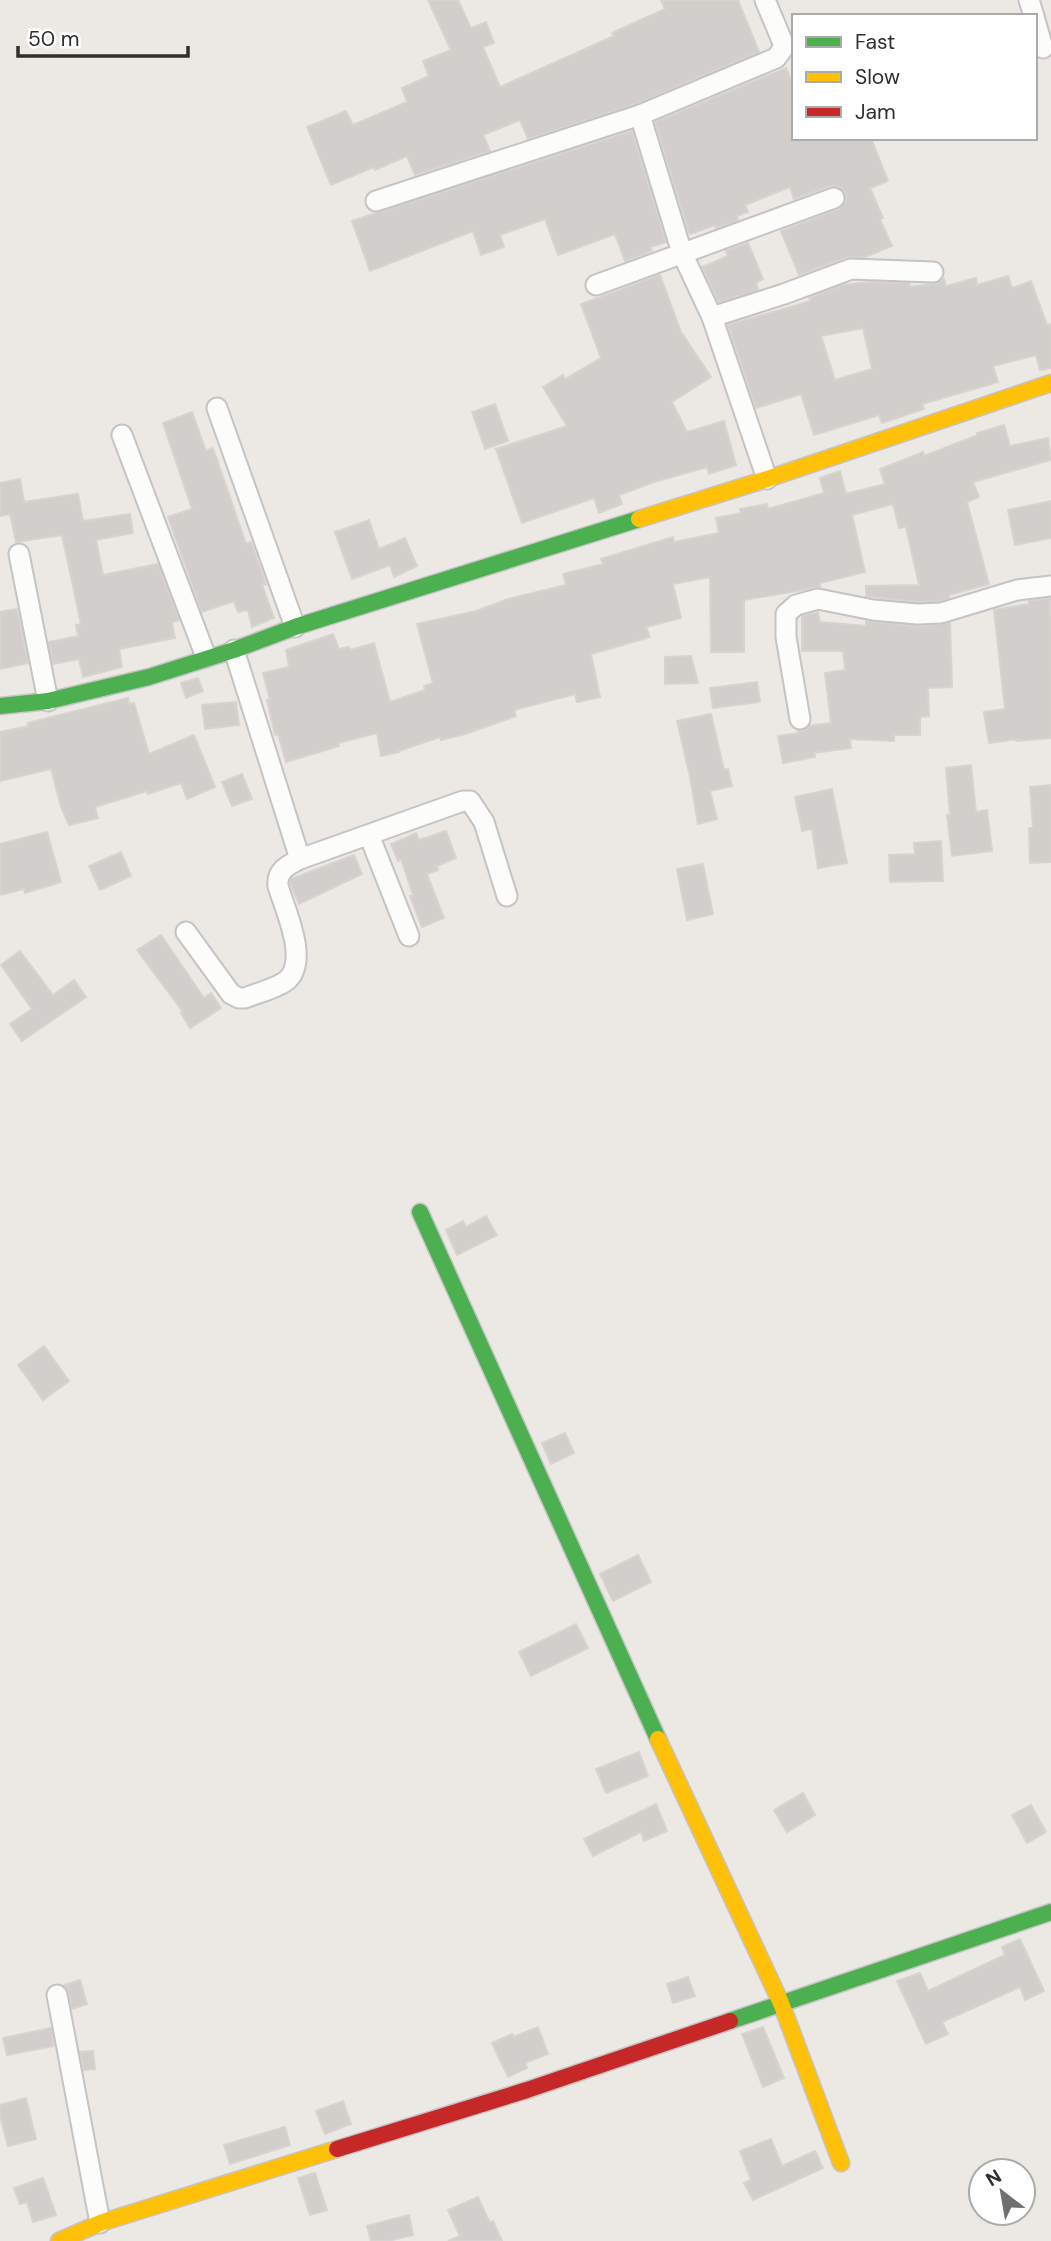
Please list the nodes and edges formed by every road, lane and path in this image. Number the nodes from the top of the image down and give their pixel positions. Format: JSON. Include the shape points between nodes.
{"nodes":[{"id":1,"x":765,"y":0,"type":"edge"},
{"id":2,"x":1037,"y":26,"type":"edge"},
{"id":3,"x":1043,"y":48,"type":"dead end"},
{"id":4,"x":640,"y":115,"type":"junction"},
{"id":5,"x":834,"y":198,"type":"dead end"},
{"id":6,"x":376,"y":201,"type":"dead end"},
{"id":7,"x":682,"y":253,"type":"junction"},
{"id":8,"x":933,"y":272,"type":"dead end"},
{"id":9,"x":596,"y":285,"type":"dead end"},
{"id":10,"x":712,"y":317,"type":"junction"},
{"id":11,"x":1051,"y":383,"type":"edge"},
{"id":12,"x":217,"y":408,"type":"dead end"},
{"id":13,"x":122,"y":435,"type":"dead end"},
{"id":14,"x":767,"y":479,"type":"junction"},
{"id":15,"x":19,"y":554,"type":"dead end"},
{"id":16,"x":1051,"y":586,"type":"edge"},
{"id":17,"x":295,"y":628,"type":"junction"},
{"id":18,"x":234,"y":650,"type":"junction"},
{"id":19,"x":206,"y":657,"type":"junction"},
{"id":20,"x":48,"y":701,"type":"junction"},
{"id":21,"x":0,"y":706,"type":"edge"},
{"id":22,"x":800,"y":719,"type":"dead end"},
{"id":23,"x":369,"y":835,"type":"junction"},
{"id":24,"x":300,"y":859,"type":"junction"},
{"id":25,"x":507,"y":896,"type":"dead end"},
{"id":26,"x":186,"y":932,"type":"dead end"},
{"id":27,"x":409,"y":936,"type":"dead end"},
{"id":28,"x":420,"y":1212,"type":"dead end"},
{"id":29,"x":1051,"y":1912,"type":"edge"},
{"id":30,"x":57,"y":1995,"type":"dead end"},
{"id":31,"x":781,"y":2003,"type":"junction"},
{"id":32,"x":841,"y":2164,"type":"dead end"},
{"id":33,"x":100,"y":2223,"type":"junction"},
{"id":34,"x":59,"y":2241,"type":"edge"}],
"edges":[{"from":1,"to":4,"type":"street","via":[[783,43],[776,58]]},
{"from":2,"to":3,"type":"street"},
{"from":4,"to":6,"type":"street"},
{"from":4,"to":7,"type":"street"},
{"from":5,"to":7,"type":"street"},
{"from":7,"to":9,"type":"street"},
{"from":7,"to":10,"type":"street"},
{"from":8,"to":10,"type":"street","via":[[851,269]]},
{"from":10,"to":14,"type":"street"},
{"from":11,"to":14,"type":"street"},
{"from":12,"to":17,"type":"street"},
{"from":13,"to":19,"type":"street"},
{"from":14,"to":17,"type":"street"},
{"from":15,"to":20,"type":"street"},
{"from":16,"to":22,"type":"street","via":[[1017,590],[941,613],[873,610],[818,599],[796,605],[786,614],[786,637]]},
{"from":17,"to":18,"type":"street"},
{"from":18,"to":19,"type":"street"},
{"from":18,"to":24,"type":"street"},
{"from":19,"to":20,"type":"street","via":[[149,677]]},
{"from":20,"to":21,"type":"street"},
{"from":23,"to":24,"type":"street"},
{"from":23,"to":25,"type":"street","via":[[470,801],[484,822]]},
{"from":23,"to":27,"type":"street"},
{"from":24,"to":26,"type":"street","via":[[282,869],[277,880],[296,947],[297,962],[285,982],[245,998],[231,994]]},
{"from":28,"to":31,"type":"street"},
{"from":29,"to":31,"type":"street"},
{"from":30,"to":33,"type":"street"},
{"from":31,"to":32,"type":"street"},
{"from":31,"to":33,"type":"street","via":[[527,2090]]},
{"from":33,"to":34,"type":"street"}]}
